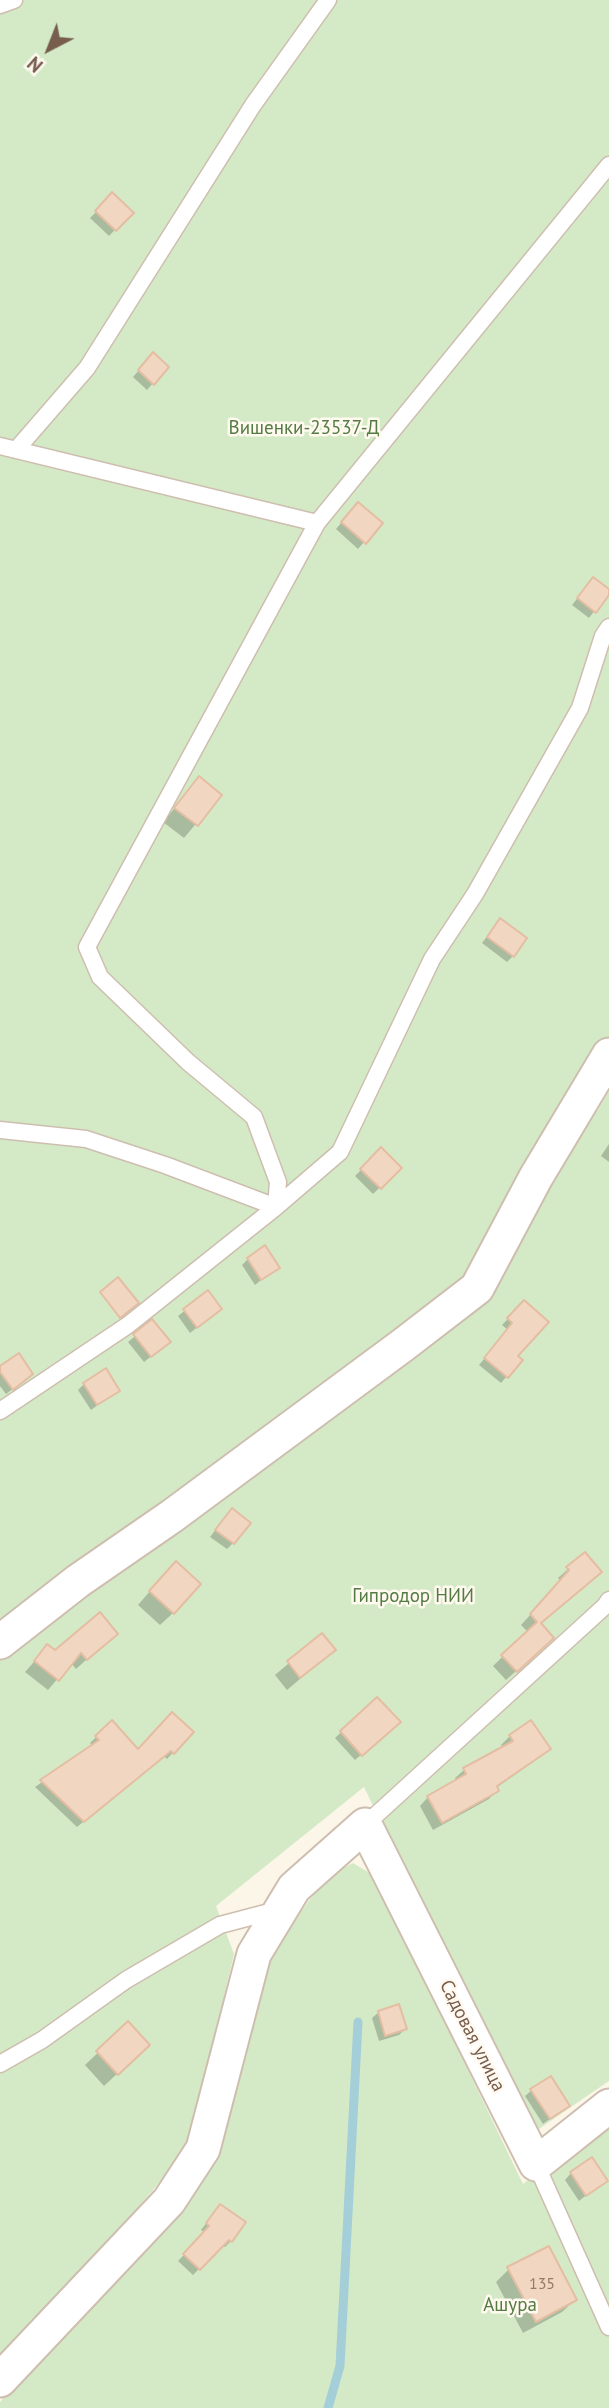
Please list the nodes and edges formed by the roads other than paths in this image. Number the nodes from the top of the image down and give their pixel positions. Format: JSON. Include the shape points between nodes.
{"nodes":[{"id":1,"x":14,"y":0,"type":"edge"},
{"id":2,"x":328,"y":0,"type":"edge"},
{"id":3,"x":0,"y":5,"type":"edge"},
{"id":4,"x":609,"y":165,"type":"edge"},
{"id":5,"x":8,"y":448,"type":"edge"},
{"id":6,"x":317,"y":523,"type":"junction"},
{"id":7,"x":609,"y":627,"type":"edge"},
{"id":8,"x":609,"y":1055,"type":"edge"},
{"id":9,"x":0,"y":1130,"type":"edge"},
{"id":10,"x":276,"y":1207,"type":"junction"},
{"id":11,"x":0,"y":1411,"type":"edge"},
{"id":12,"x":609,"y":1600,"type":"edge"},
{"id":13,"x":0,"y":1642,"type":"edge"},
{"id":14,"x":365,"y":1825,"type":"junction"},
{"id":15,"x":281,"y":1909,"type":"junction"},
{"id":16,"x":0,"y":2064,"type":"edge"},
{"id":17,"x":609,"y":2106,"type":"edge"},
{"id":18,"x":536,"y":2164,"type":"junction"},
{"id":19,"x":609,"y":2327,"type":"edge"},
{"id":20,"x":0,"y":2380,"type":"edge"}],
"edges":[{"from":1,"to":3,"type":"lane"},
{"from":2,"to":5,"type":"lane","via":[[253,105],[88,368]]},
{"from":4,"to":6,"type":"lane"},
{"from":5,"to":6,"type":"lane"},
{"from":6,"to":10,"type":"lane","via":[[87,947],[100,977],[188,1062],[254,1117],[278,1182]]},
{"from":7,"to":10,"type":"lane","via":[[580,708],[475,894],[432,959],[340,1152]]},
{"from":8,"to":13,"type":"street","via":[[477,1288]]},
{"from":9,"to":10,"type":"lane","via":[[86,1139]]},
{"from":10,"to":11,"type":"lane","via":[[128,1325]]},
{"from":12,"to":14,"type":"lane"},
{"from":14,"to":15,"type":"street","via":[[294,1888]]},
{"from":14,"to":18,"type":"street","name":"Садовая улица"},
{"from":15,"to":16,"type":"lane","via":[[220,1925],[126,1980]]},
{"from":15,"to":20,"type":"street","via":[[254,1954],[203,2149],[169,2201]]},
{"from":17,"to":18,"type":"street"},
{"from":18,"to":19,"type":"lane"}]}
